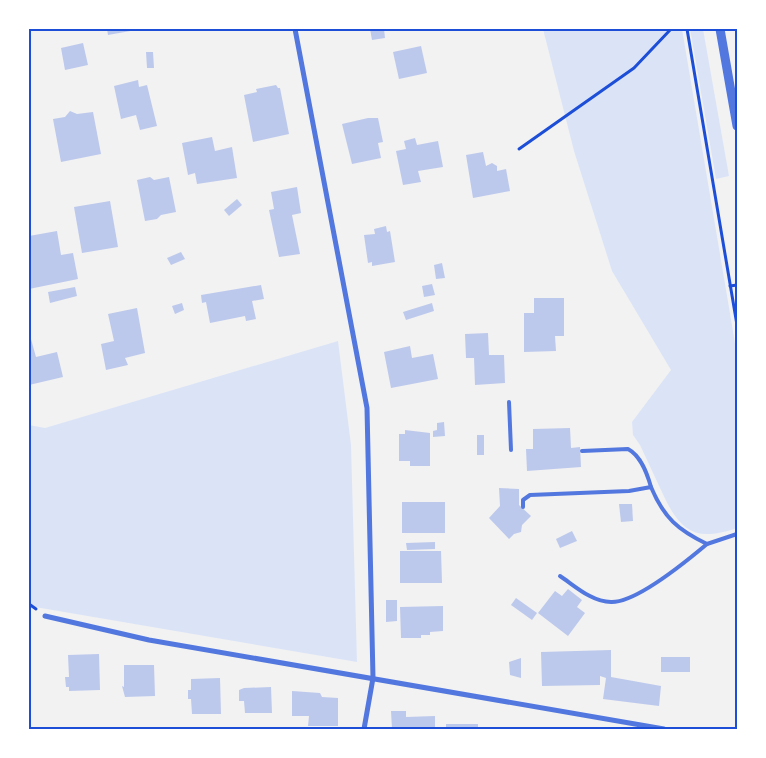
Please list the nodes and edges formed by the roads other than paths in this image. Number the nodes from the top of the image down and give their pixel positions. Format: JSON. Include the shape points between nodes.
{"nodes":[{"id":1,"x":295,"y":29,"type":"edge"},
{"id":2,"x":720,"y":29,"type":"edge"},
{"id":3,"x":737,"y":126,"type":"edge"},
{"id":4,"x":509,"y":402,"type":"dead end"},
{"id":5,"x":512,"y":450,"type":"dead end"},
{"id":6,"x":582,"y":452,"type":"dead end"},
{"id":7,"x":651,"y":487,"type":"junction"},
{"id":8,"x":523,"y":507,"type":"dead end"},
{"id":9,"x":737,"y":534,"type":"edge"},
{"id":10,"x":707,"y":544,"type":"junction"},
{"id":11,"x":560,"y":576,"type":"dead end"},
{"id":12,"x":45,"y":616,"type":"dead end"},
{"id":13,"x":373,"y":678,"type":"junction"},
{"id":14,"x":364,"y":729,"type":"edge"},
{"id":15,"x":664,"y":729,"type":"edge"}],
"edges":[{"from":1,"to":13,"type":"street","via":[[367,408]]},
{"from":2,"to":3,"type":"street"},
{"from":4,"to":5,"type":"lane"},
{"from":6,"to":7,"type":"lane","via":[[631,450],[644,467]]},
{"from":7,"to":8,"type":"lane","via":[[629,491],[530,495],[523,500]]},
{"from":7,"to":10,"type":"lane","via":[[676,527]]},
{"from":9,"to":10,"type":"lane"},
{"from":10,"to":11,"type":"lane","via":[[658,581],[625,600],[596,599]]},
{"from":12,"to":13,"type":"street","via":[[148,640]]},
{"from":13,"to":14,"type":"street"},
{"from":13,"to":15,"type":"street"}]}
